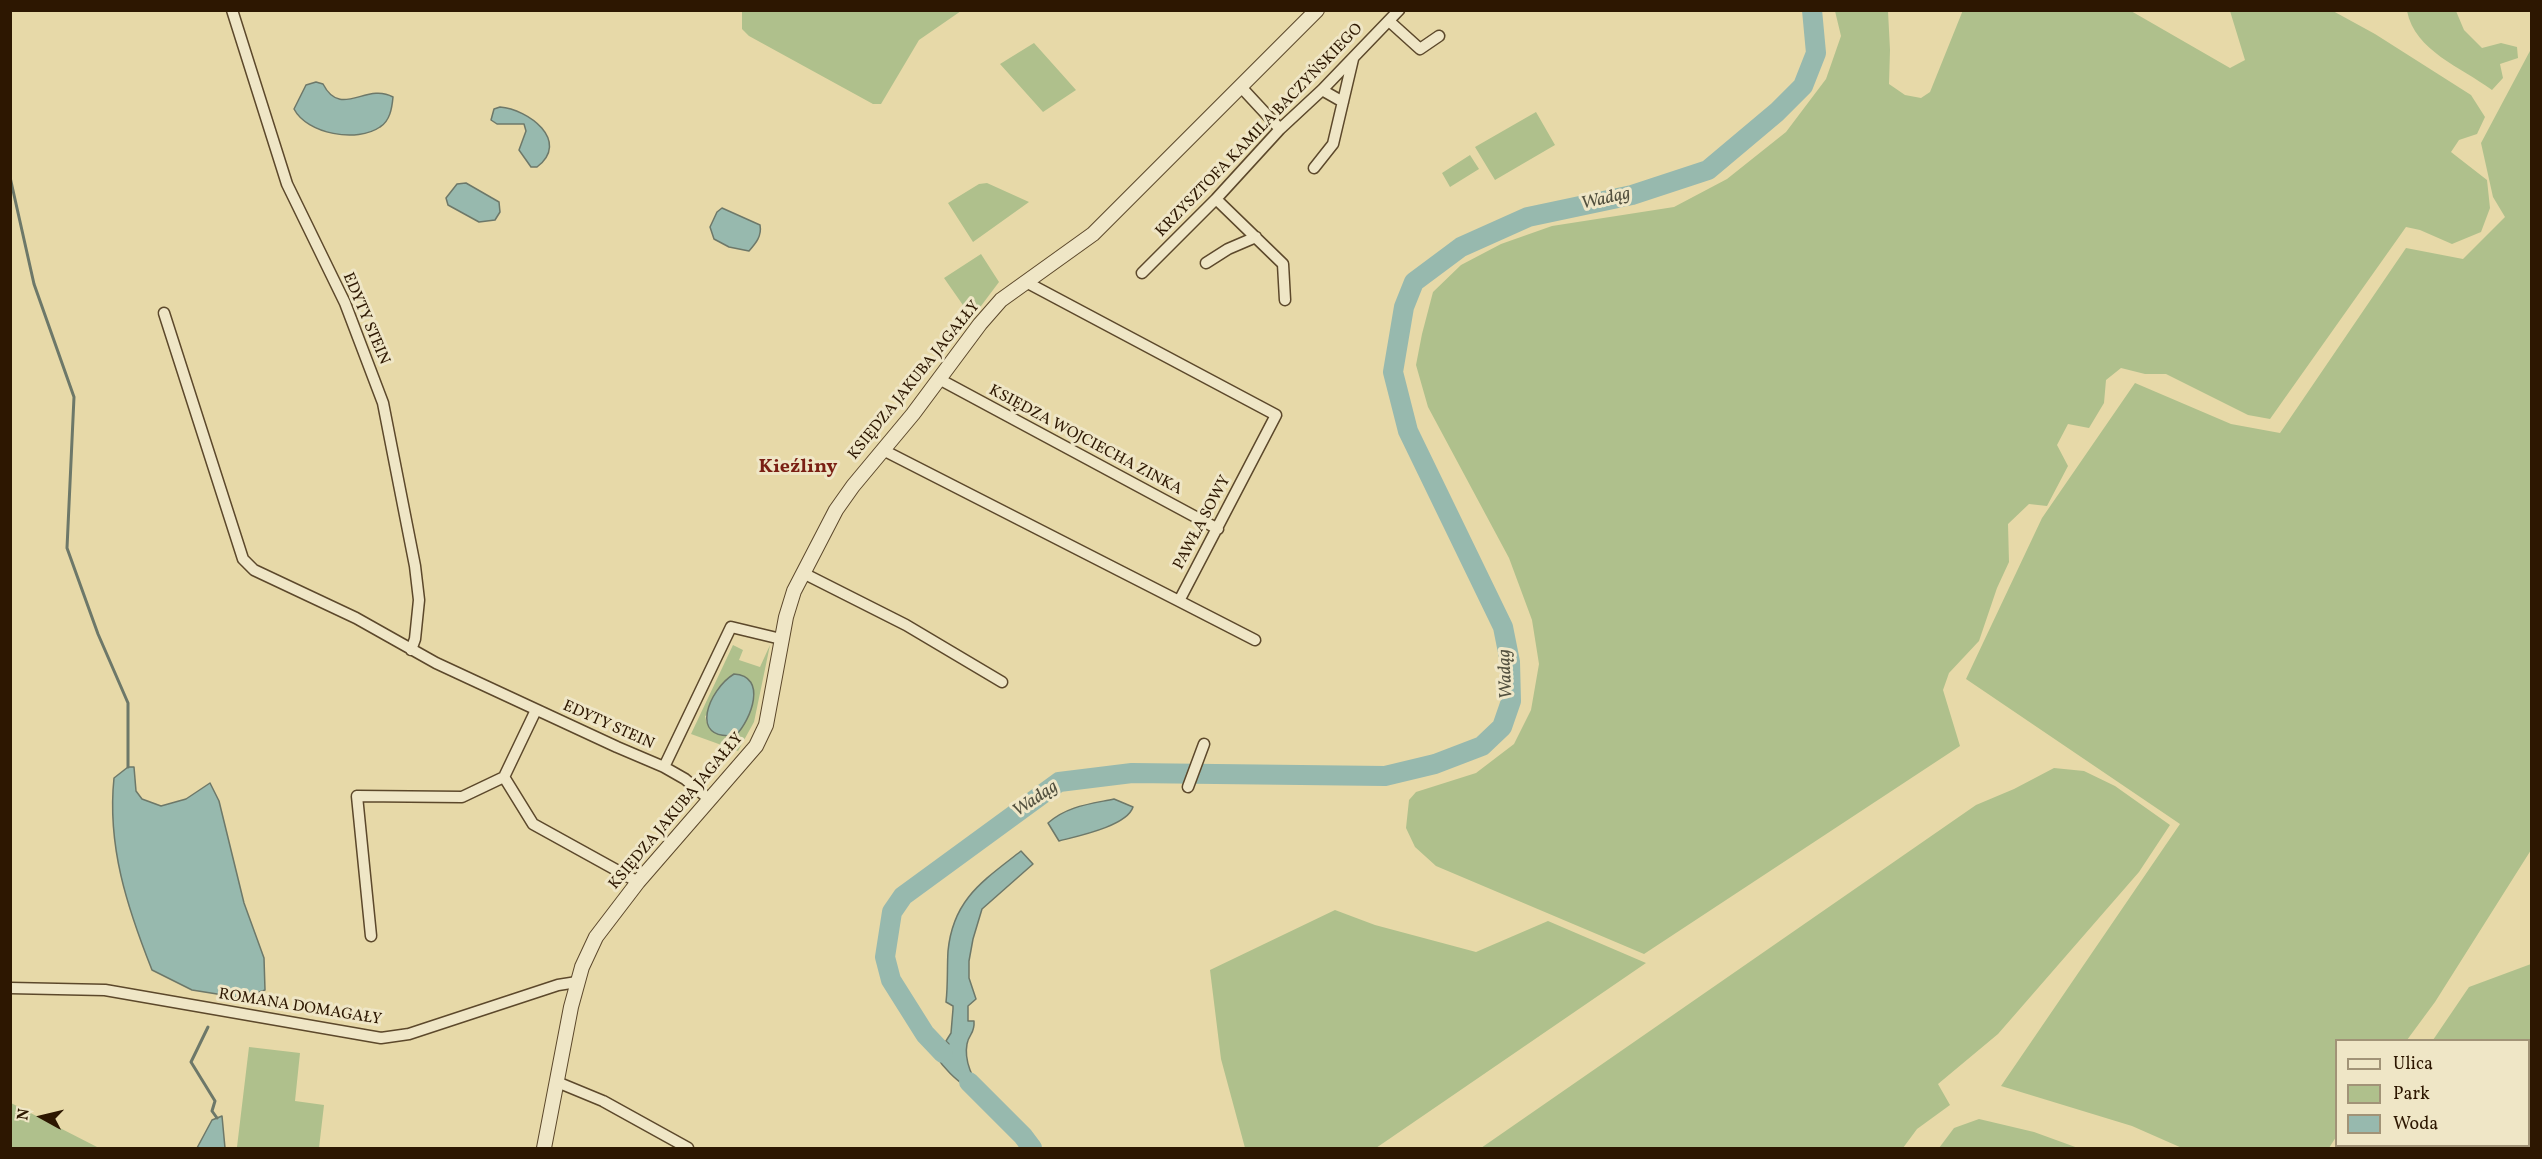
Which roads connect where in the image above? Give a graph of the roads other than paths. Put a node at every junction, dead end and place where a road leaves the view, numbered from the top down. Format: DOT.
graph roads {
  1 [pos="232,10"];
  2 [pos="1317,10"];
  3 [pos="1399,10"];
  4 [pos="1389,21"];
  5 [pos="1439,36"];
  6 [pos="1353,59"];
  7 [pos="1241,87"];
  8 [pos="1322,90"];
  9 [pos="1343,102"];
  10 [pos="1280,129"];
  11 [pos="1314,168"];
  12 [pos="1216,199"];
  13 [pos="1256,237"];
  14 [pos="1206,263"];
  15 [pos="1142,273"];
  16 [pos="1026,282"];
  17 [pos="1284,300"];
  18 [pos="164,313"];
  19 [pos="939,380"];
  20 [pos="883,450"];
  21 [pos="1218,529"];
  22 [pos="803,573"];
  23 [pos="1179,601"];
  24 [pos="781,639"];
  25 [pos="1256,640"];
  26 [pos="411,650"];
  27 [pos="1002,681"];
  28 [pos="536,710"];
  29 [pos="1204,744"];
  30 [pos="664,767"];
  31 [pos="504,777"];
  32 [pos="1188,787"];
  33 [pos="710,800"];
  34 [pos="638,882"];
  35 [pos="371,936"];
  36 [pos="578,982"];
  37 [pos="10,988"];
  38 [pos="557,1082"];
  39 [pos="544,1149"];
  40 [pos="688,1149"];
  1 -- 26 [label="street, EDYTY STEIN"];
  2 -- 7 [label="street, KSIĘDZA JAKUBA JAGAŁŁY"];
  3 -- 4 [label="street, KRZYSZTOFA KAMILA BACZYŃSKIEGO"];
  4 -- 5 [label="street"];
  4 -- 6 [label="street, KRZYSZTOFA KAMILA BACZYŃSKIEGO"];
  6 -- 8 [label="street, KRZYSZTOFA KAMILA BACZYŃSKIEGO"];
  6 -- 9 [label="street"];
  7 -- 10 [label="street"];
  7 -- 16 [label="street, KSIĘDZA JAKUBA JAGAŁŁY"];
  8 -- 9 [label="street"];
  8 -- 10 [label="street, KRZYSZTOFA KAMILA BACZYŃSKIEGO"];
  9 -- 11 [label="street"];
  10 -- 12 [label="street, KRZYSZTOFA KAMILA BACZYŃSKIEGO"];
  12 -- 13 [label="street"];
  12 -- 15 [label="street, KRZYSZTOFA KAMILA BACZYŃSKIEGO"];
  13 -- 14 [label="street"];
  13 -- 17 [label="street"];
  16 -- 19 [label="street, KSIĘDZA JAKUBA JAGAŁŁY"];
  16 -- 21 [label="street, PAWŁA SOWY"];
  18 -- 26 [label="street, EDYTY STEIN"];
  19 -- 20 [label="street, KSIĘDZA JAKUBA JAGAŁŁY"];
  19 -- 21 [label="street, KSIĘDZA WOJCIECHA ZINKA"];
  20 -- 22 [label="street, KSIĘDZA JAKUBA JAGAŁŁY"];
  20 -- 23 [label="street"];
  21 -- 23 [label="street, PAWŁA SOWY"];
  22 -- 24 [label="street, KSIĘDZA JAKUBA JAGAŁŁY"];
  22 -- 27 [label="street"];
  23 -- 25 [label="street"];
  24 -- 30 [label="street, EDYTY STEIN"];
  24 -- 33 [label="street, KSIĘDZA JAKUBA JAGAŁŁY"];
  26 -- 28 [label="street, EDYTY STEIN"];
  28 -- 30 [label="street, EDYTY STEIN"];
  28 -- 31 [label="street"];
  29 -- 32 [label="street"];
  30 -- 33 [label="street, EDYTY STEIN"];
  31 -- 34 [label="street"];
  31 -- 35 [label="street"];
  33 -- 34 [label="street, KSIĘDZA JAKUBA JAGAŁŁY"];
  34 -- 36 [label="street, KSIĘDZA JAKUBA JAGAŁŁY"];
  36 -- 37 [label="street, ROMANA DOMAGAŁY"];
  36 -- 38 [label="street, KSIĘDZA JAKUBA JAGAŁŁY"];
  38 -- 39 [label="street, KSIĘDZA JAKUBA JAGAŁŁY"];
  38 -- 40 [label="street"];
}
